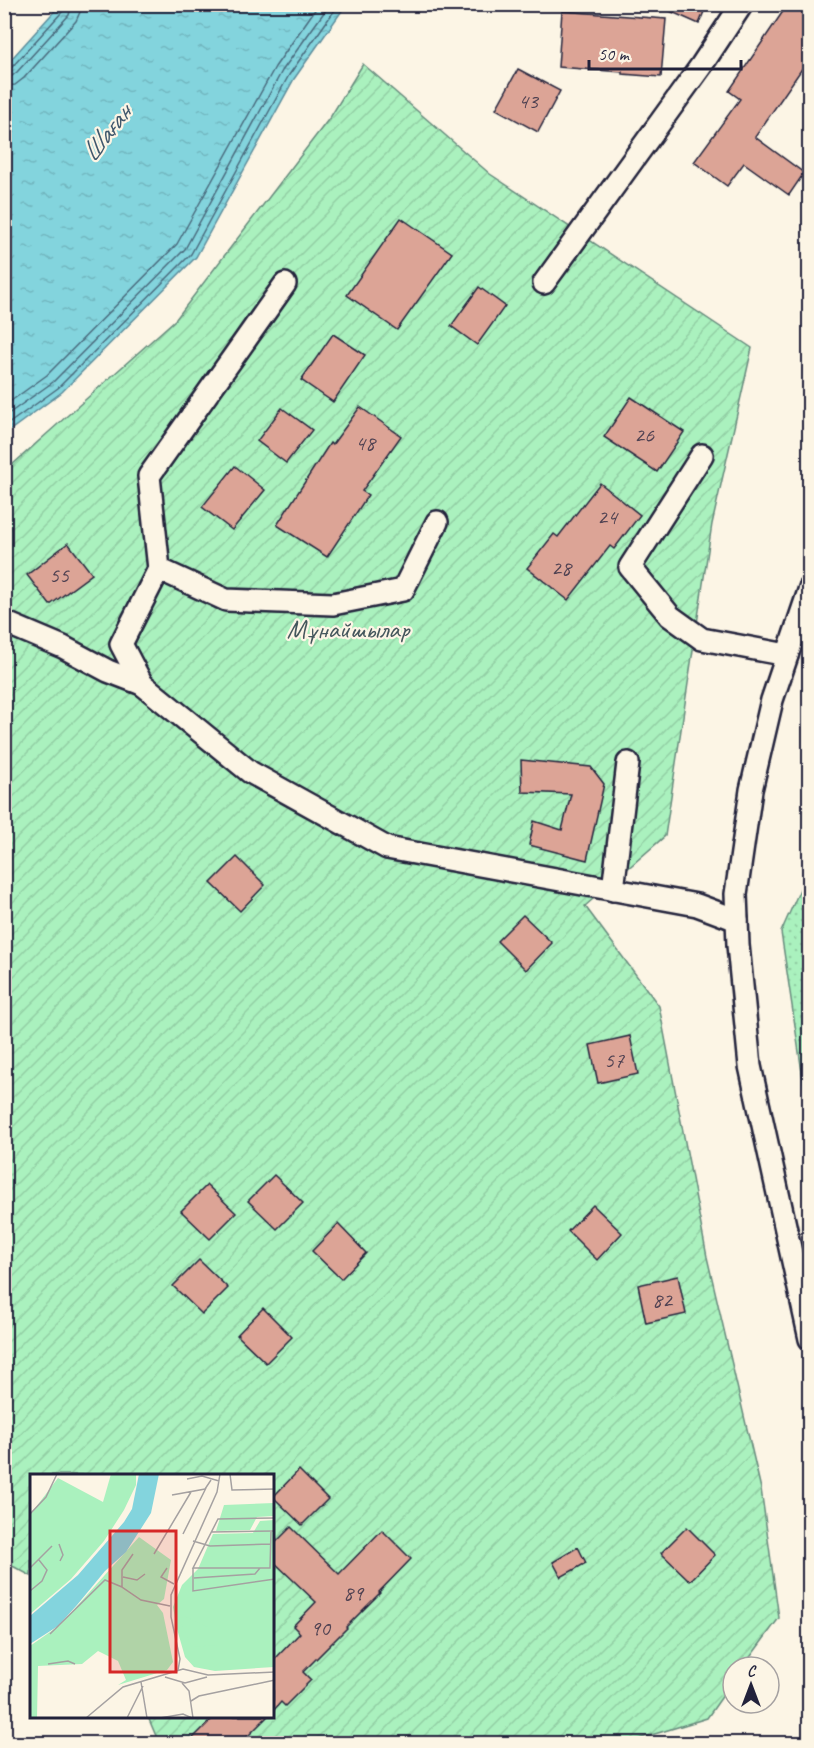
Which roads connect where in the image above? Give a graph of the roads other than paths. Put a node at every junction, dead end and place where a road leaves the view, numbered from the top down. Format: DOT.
graph roads {
  1 [pos="742,4"];
  2 [pos="544,283"];
  3 [pos="285,284"];
  4 [pos="702,455"];
  5 [pos="437,522"];
  6 [pos="159,569"];
  7 [pos="810,588"];
  8 [pos="4,622"];
  9 [pos="787,655"];
  10 [pos="142,684"];
  11 [pos="628,763"];
  12 [pos="613,890"];
  13 [pos="737,920"];
  14 [pos="810,1339"];
  1 -- 2 [label="street"];
  3 -- 6 [label="street"];
  4 -- 9 [label="street"];
  5 -- 6 [label="street"];
  6 -- 10 [label="street"];
  7 -- 9 [label="street"];
  8 -- 10 [label="street"];
  9 -- 13 [label="street"];
  10 -- 12 [label="street"];
  11 -- 12 [label="street"];
  12 -- 13 [label="street"];
  13 -- 14 [label="street"];
}
